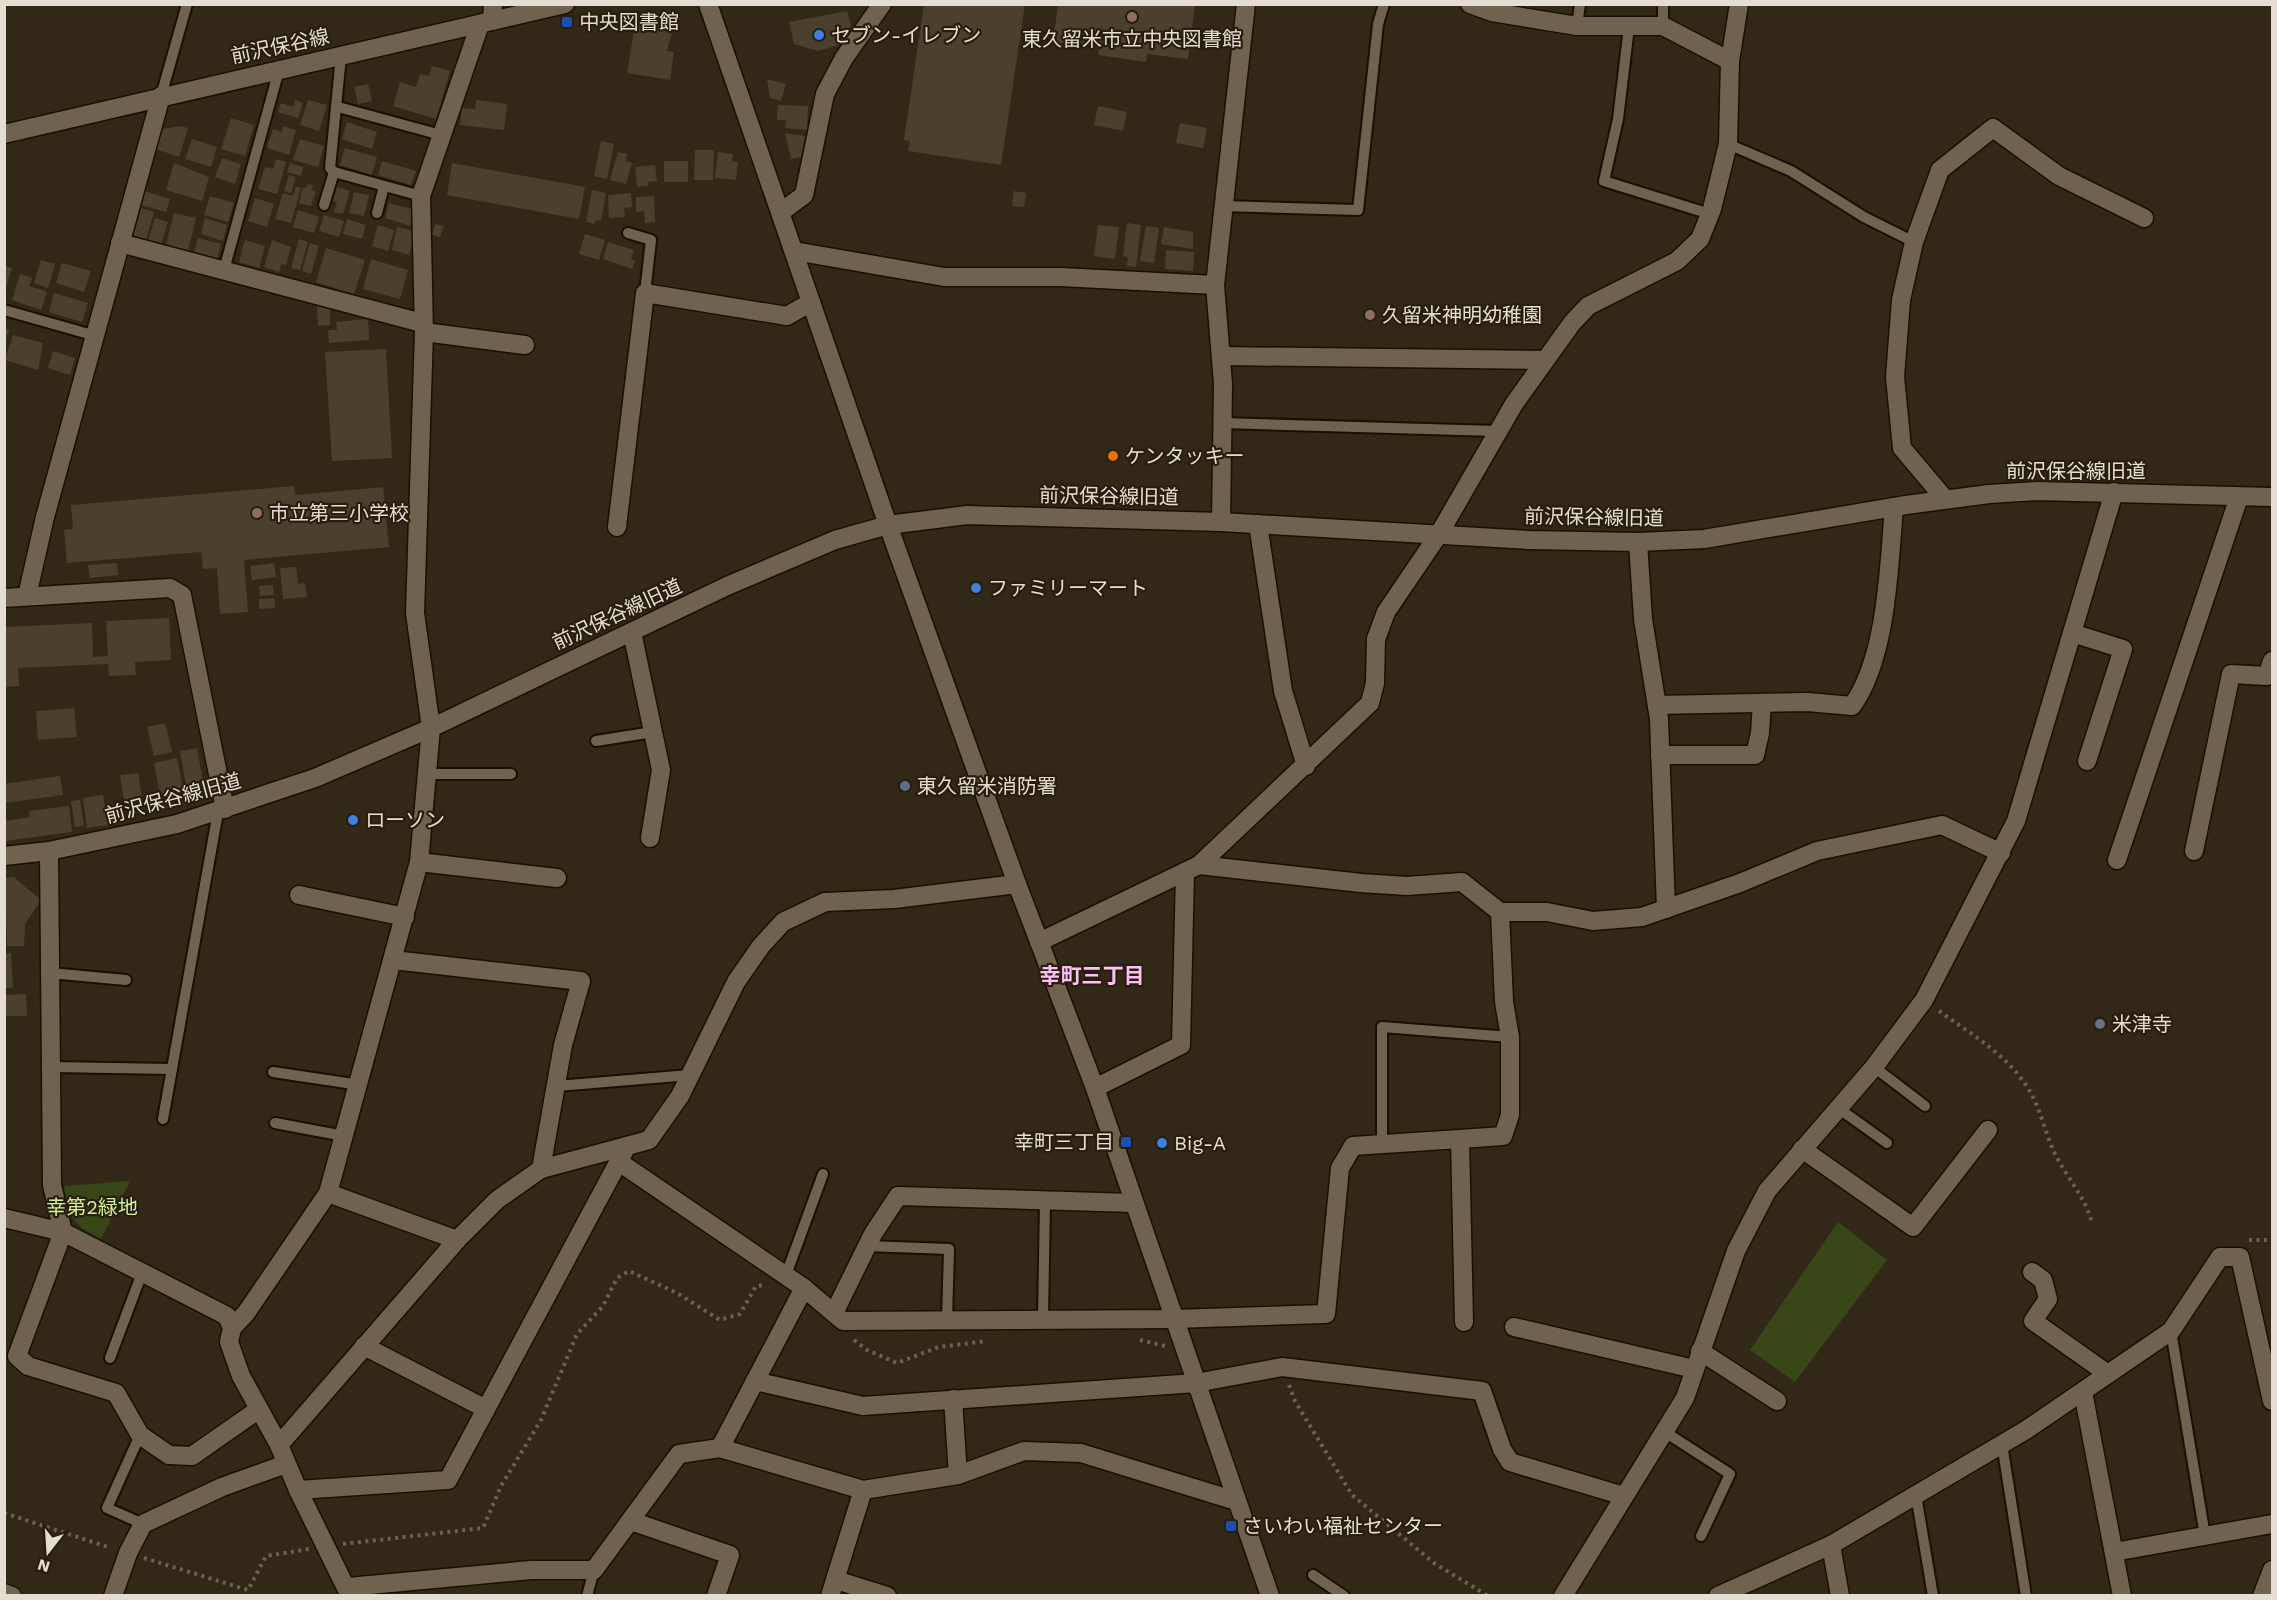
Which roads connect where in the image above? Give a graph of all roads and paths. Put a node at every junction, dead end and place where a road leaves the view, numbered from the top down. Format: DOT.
graph roads {
  1 [pos="187,4"];
  2 [pos="565,4"];
  3 [pos="708,4"];
  4 [pos="882,4"];
  5 [pos="1246,4"];
  6 [pos="1384,4"];
  7 [pos="1470,4"];
  8 [pos="1580,4"];
  9 [pos="1663,4"];
  10 [pos="1739,4"];
  11 [pos="488,16"];
  12 [pos="1577,26"];
  13 [pos="1663,26"];
  14 [pos="1629,27"];
  15 [pos="341,56"];
  16 [pos="1730,61"];
  17 [pos="279,70"];
  18 [pos="161,96"];
  19 [pos="338,107"];
  20 [pos="4,134"];
  21 [pos="441,135"];
  22 [pos="1728,144"];
  23 [pos="334,172"];
  24 [pos="384,186"];
  25 [pos="421,196"];
  26 [pos="324,205"];
  27 [pos="1224,206"];
  28 [pos="781,212"];
  29 [pos="377,213"];
  30 [pos="1710,213"];
  31 [pos="2144,218"];
  32 [pos="628,233"];
  33 [pos="1914,242"];
  34 [pos="120,243"];
  35 [pos="794,251"];
  36 [pos="224,270"];
  37 [pos="1215,285"];
  38 [pos="645,293"];
  39 [pos="811,302"];
  40 [pos="4,310"];
  41 [pos="423,328"];
  42 [pos="96,336"];
  43 [pos="525,345"];
  44 [pos="1221,356"];
  45 [pos="1545,360"];
  46 [pos="1223,423"];
  47 [pos="1496,431"];
  48 [pos="2114,492"];
  49 [pos="2239,497"];
  50 [pos="2272,497"];
  51 [pos="1946,499"];
  52 [pos="1894,507"];
  53 [pos="1221,522"];
  54 [pos="1258,524"];
  55 [pos="888,525"];
  56 [pos="617,527"];
  57 [pos="1439,534"];
  58 [pos="1638,542"];
  59 [pos="27,596"];
  60 [pos="4,598"];
  61 [pos="632,632"];
  62 [pos="2072,633"];
  63 [pos="2272,661"];
  64 [pos="1762,703"];
  65 [pos="1657,705"];
  66 [pos="430,728"];
  67 [pos="653,732"];
  68 [pos="596,741"];
  69 [pos="1660,756"];
  70 [pos="2087,761"];
  71 [pos="1306,766"];
  72 [pos="427,774"];
  73 [pos="511,774"];
  74 [pos="221,810"];
  75 [pos="650,838"];
  76 [pos="49,851"];
  77 [pos="2194,851"];
  78 [pos="2001,853"];
  79 [pos="4,856"];
  80 [pos="2117,860"];
  81 [pos="419,862"];
  82 [pos="1192,869"];
  83 [pos="557,878"];
  84 [pos="1017,884"];
  85 [pos="299,895"];
  86 [pos="1666,909"];
  87 [pos="1500,912"];
  88 [pos="405,917"];
  89 [pos="1039,942"];
  90 [pos="393,960"];
  91 [pos="50,973"];
  92 [pos="126,980"];
  93 [pos="1924,1000"];
  94 [pos="1510,1037"];
  95 [pos="51,1067"];
  96 [pos="1874,1067"];
  97 [pos="172,1069"];
  98 [pos="273,1072"];
  99 [pos="690,1076"];
  100 [pos="360,1085"];
  101 [pos="557,1086"];
  102 [pos="1095,1088"];
  103 [pos="1924,1106"];
  104 [pos="1838,1108"];
  105 [pos="163,1119"];
  106 [pos="275,1123"];
  107 [pos="1988,1130"];
  108 [pos="344,1136"];
  109 [pos="1460,1139"];
  110 [pos="1887,1143"];
  111 [pos="1382,1144"];
  112 [pos="1802,1149"];
  113 [pos="623,1154"];
  114 [pos="541,1170"];
  115 [pos="823,1173"];
  116 [pos="328,1193"];
  117 [pos="1045,1200"];
  118 [pos="1134,1203"];
  119 [pos="4,1218"];
  120 [pos="2092,1223"];
  121 [pos="63,1232"];
  122 [pos="457,1240"];
  123 [pos="867,1246"];
  124 [pos="2032,1272"];
  125 [pos="142,1273"];
  126 [pos="786,1275"];
  127 [pos="804,1288"];
  128 [pos="834,1313"];
  129 [pos="1174,1319"];
  130 [pos="946,1320"];
  131 [pos="1043,1320"];
  132 [pos="1464,1322"];
  133 [pos="1514,1327"];
  134 [pos="232,1328"];
  135 [pos="2171,1330"];
  136 [pos="364,1346"];
  137 [pos="11,1354"];
  138 [pos="110,1358"];
  139 [pos="1697,1360"];
  140 [pos="1282,1367"];
  141 [pos="2108,1374"];
  142 [pos="755,1381"];
  143 [pos="1196,1383"];
  144 [pos="2083,1392"];
  145 [pos="953,1399"];
  146 [pos="1777,1401"];
  147 [pos="2272,1401"];
  148 [pos="486,1409"];
  149 [pos="258,1410"];
  150 [pos="1665,1432"];
  151 [pos="140,1435"];
  152 [pos="2002,1444"];
  153 [pos="279,1445"];
  154 [pos="720,1448"];
  155 [pos="286,1464"];
  156 [pos="958,1475"];
  157 [pos="298,1490"];
  158 [pos="863,1490"];
  159 [pos="1916,1495"];
  160 [pos="1624,1496"];
  161 [pos="1236,1501"];
  162 [pos="4,1513"];
  163 [pos="631,1521"];
  164 [pos="143,1524"];
  165 [pos="2272,1524"];
  166 [pos="1701,1536"];
  167 [pos="2205,1536"];
  168 [pos="1831,1545"];
  169 [pos="2114,1552"];
  170 [pos="128,1553"];
  171 [pos="594,1570"];
  172 [pos="2272,1570"];
  173 [pos="1313,1575"];
  174 [pos="833,1588"];
  175 [pos="1746,1590"];
  176 [pos="349,1591"];
  177 [pos="4,1593"];
  178 [pos="12,1596"];
  179 [pos="113,1596"];
  180 [pos="587,1596"];
  181 [pos="716,1596"];
  182 [pos="887,1596"];
  183 [pos="1270,1596"];
  184 [pos="1344,1596"];
  185 [pos="1488,1596"];
  186 [pos="1563,1596"];
  187 [pos="1718,1596"];
  188 [pos="1840,1596"];
  189 [pos="1933,1596"];
  190 [pos="2026,1596"];
  191 [pos="2122,1596"];
  192 [pos="2262,1596"];
  1 -- 18 [label="lane"];
  2 -- 11 [label="street, 前沢保谷線"];
  3 -- 28 [label="street"];
  4 -- 28 [label="street"];
  5 -- 27 [label="street"];
  6 -- 27 [label="lane"];
  7 -- 12 [label="street"];
  8 -- 12 [label="lane"];
  9 -- 13 [label="lane"];
  10 -- 16 [label="street"];
  11 -- 15 [label="street, 前沢保谷線"];
  11 -- 21 [label="street"];
  12 -- 14 [label="street"];
  13 -- 14 [label="street"];
  13 -- 16 [label="street"];
  14 -- 30 [label="lane"];
  15 -- 17 [label="street, 前沢保谷線"];
  15 -- 19 [label="lane"];
  16 -- 22 [label="street"];
  17 -- 18 [label="street, 前沢保谷線"];
  17 -- 36 [label="lane"];
  18 -- 20 [label="street, 前沢保谷線"];
  18 -- 34 [label="street"];
  19 -- 21 [label="lane"];
  19 -- 23 [label="lane"];
  21 -- 25 [label="street"];
  22 -- 30 [label="street"];
  22 -- 33 [label="lane"];
  23 -- 24 [label="lane"];
  23 -- 26 [label="lane"];
  24 -- 25 [label="lane"];
  24 -- 29 [label="lane"];
  25 -- 41 [label="street"];
  27 -- 37 [label="street"];
  28 -- 35 [label="street"];
  30 -- 45 [label="street"];
  31 -- 33 [label="street"];
  32 -- 38 [label="lane"];
  33 -- 51 [label="street"];
  34 -- 36 [label="street"];
  34 -- 42 [label="street"];
  35 -- 37 [label="street"];
  35 -- 39 [label="street"];
  36 -- 41 [label="street"];
  37 -- 44 [label="street"];
  38 -- 39 [label="street"];
  38 -- 56 [label="street"];
  39 -- 55 [label="street"];
  40 -- 42 [label="lane"];
  41 -- 43 [label="street"];
  41 -- 66 [label="street"];
  42 -- 59 [label="street"];
  44 -- 45 [label="street"];
  44 -- 46 [label="street"];
  45 -- 47 [label="street"];
  46 -- 47 [label="lane"];
  46 -- 53 [label="street"];
  47 -- 57 [label="street"];
  48 -- 49 [label="street, 前沢保谷線旧道"];
  48 -- 51 [label="street, 前沢保谷線旧道"];
  48 -- 62 [label="street"];
  49 -- 50 [label="street, 前沢保谷線旧道"];
  49 -- 80 [label="street"];
  51 -- 52 [label="street, 前沢保谷線旧道"];
  52 -- 58 [label="street, 前沢保谷線旧道"];
  52 -- 64 [label="street"];
  53 -- 54 [label="street, 前沢保谷線旧道"];
  53 -- 55 [label="street, 前沢保谷線旧道"];
  54 -- 57 [label="street, 前沢保谷線旧道"];
  54 -- 71 [label="street"];
  55 -- 61 [label="street, 前沢保谷線旧道"];
  55 -- 84 [label="street"];
  57 -- 58 [label="street, 前沢保谷線旧道"];
  57 -- 71 [label="street"];
  58 -- 65 [label="street"];
  59 -- 60 [label="street"];
  59 -- 74 [label="street"];
  61 -- 66 [label="street, 前沢保谷線旧道"];
  61 -- 67 [label="street"];
  62 -- 70 [label="street"];
  62 -- 78 [label="street"];
  63 -- 77 [label="street"];
  64 -- 65 [label="street"];
  64 -- 69 [label="street"];
  65 -- 69 [label="street"];
  66 -- 72 [label="street"];
  66 -- 74 [label="street, 前沢保谷線旧道"];
  67 -- 68 [label="lane"];
  67 -- 75 [label="street"];
  69 -- 86 [label="street"];
  71 -- 82 [label="street"];
  72 -- 73 [label="lane"];
  72 -- 81 [label="street"];
  74 -- 76 [label="street, 前沢保谷線旧道"];
  74 -- 97 [label="lane"];
  76 -- 79 [label="street, 前沢保谷線旧道"];
  76 -- 91 [label="street"];
  78 -- 86 [label="street"];
  78 -- 93 [label="street"];
  81 -- 83 [label="street"];
  81 -- 88 [label="street"];
  82 -- 87 [label="street"];
  82 -- 89 [label="street"];
  82 -- 102 [label="street"];
  84 -- 89 [label="street"];
  84 -- 99 [label="street"];
  85 -- 88 [label="street"];
  86 -- 87 [label="street"];
  87 -- 94 [label="street"];
  88 -- 90 [label="street"];
  89 -- 102 [label="street"];
  90 -- 100 [label="street"];
  90 -- 101 [label="street"];
  91 -- 92 [label="lane"];
  91 -- 95 [label="street"];
  93 -- 96 [label="street"];
  93 -- 120 [label="path"];
  94 -- 109 [label="street"];
  94 -- 111 [label="lane"];
  95 -- 97 [label="lane"];
  95 -- 121 [label="street"];
  96 -- 103 [label="lane"];
  96 -- 104 [label="street"];
  97 -- 105 [label="lane"];
  98 -- 100 [label="lane"];
  99 -- 101 [label="lane"];
  99 -- 113 [label="street"];
  100 -- 108 [label="street"];
  101 -- 114 [label="street"];
  102 -- 118 [label="street"];
  104 -- 110 [label="lane"];
  104 -- 112 [label="street"];
  106 -- 108 [label="lane"];
  107 -- 112 [label="street"];
  108 -- 116 [label="street"];
  109 -- 111 [label="street"];
  109 -- 132 [label="street"];
  111 -- 129 [label="street"];
  112 -- 139 [label="street"];
  113 -- 114 [label="street"];
  113 -- 126 [label="street"];
  113 -- 148 [label="street"];
  114 -- 122 [label="street"];
  115 -- 126 [label="lane"];
  116 -- 122 [label="street"];
  116 -- 134 [label="street"];
  117 -- 118 [label="street"];
  117 -- 123 [label="street"];
  117 -- 131 [label="lane"];
  118 -- 129 [label="street"];
  119 -- 121 [label="street"];
  121 -- 125 [label="street"];
  121 -- 137 [label="street"];
  122 -- 136 [label="street"];
  123 -- 128 [label="street"];
  123 -- 130 [label="lane"];
  124 -- 141 [label="street"];
  125 -- 134 [label="street"];
  125 -- 138 [label="lane"];
  126 -- 127 [label="street"];
  127 -- 128 [label="street"];
  127 -- 142 [label="street"];
  128 -- 130 [label="street"];
  129 -- 131 [label="street"];
  129 -- 143 [label="street"];
  130 -- 131 [label="street"];
  133 -- 139 [label="street"];
  134 -- 149 [label="street"];
  135 -- 141 [label="street"];
  135 -- 147 [label="street"];
  135 -- 167 [label="lane"];
  136 -- 148 [label="street"];
  136 -- 153 [label="street"];
  137 -- 151 [label="street"];
  139 -- 146 [label="street"];
  139 -- 150 [label="street"];
  140 -- 143 [label="street"];
  140 -- 160 [label="street"];
  140 -- 185 [label="path"];
  141 -- 144 [label="street"];
  142 -- 145 [label="street"];
  142 -- 154 [label="street"];
  143 -- 145 [label="street"];
  143 -- 161 [label="street"];
  144 -- 152 [label="street"];
  144 -- 169 [label="street"];
  145 -- 156 [label="street"];
  148 -- 157 [label="street"];
  149 -- 151 [label="street"];
  149 -- 153 [label="street"];
  150 -- 160 [label="street"];
  150 -- 166 [label="lane"];
  151 -- 164 [label="lane"];
  152 -- 159 [label="street"];
  152 -- 190 [label="lane"];
  153 -- 155 [label="street"];
  154 -- 158 [label="street"];
  154 -- 163 [label="street"];
  155 -- 157 [label="street"];
  155 -- 164 [label="street"];
  156 -- 158 [label="street"];
  156 -- 161 [label="street"];
  157 -- 176 [label="street"];
  158 -- 174 [label="street"];
  159 -- 168 [label="street"];
  159 -- 189 [label="lane"];
  160 -- 186 [label="street"];
  161 -- 183 [label="street"];
  162 -- 170 [label="path"];
  163 -- 171 [label="street"];
  163 -- 181 [label="street"];
  164 -- 170 [label="street"];
  165 -- 167 [label="street"];
  167 -- 169 [label="street"];
  168 -- 175 [label="street"];
  168 -- 188 [label="street"];
  169 -- 191 [label="street"];
  170 -- 179 [label="street"];
  171 -- 176 [label="street"];
  171 -- 180 [label="lane"];
  172 -- 192 [label="street"];
  173 -- 184 [label="lane"];
  174 -- 182 [label="street"];
  175 -- 187 [label="street"];
  177 -- 178 [label="street"];
}
